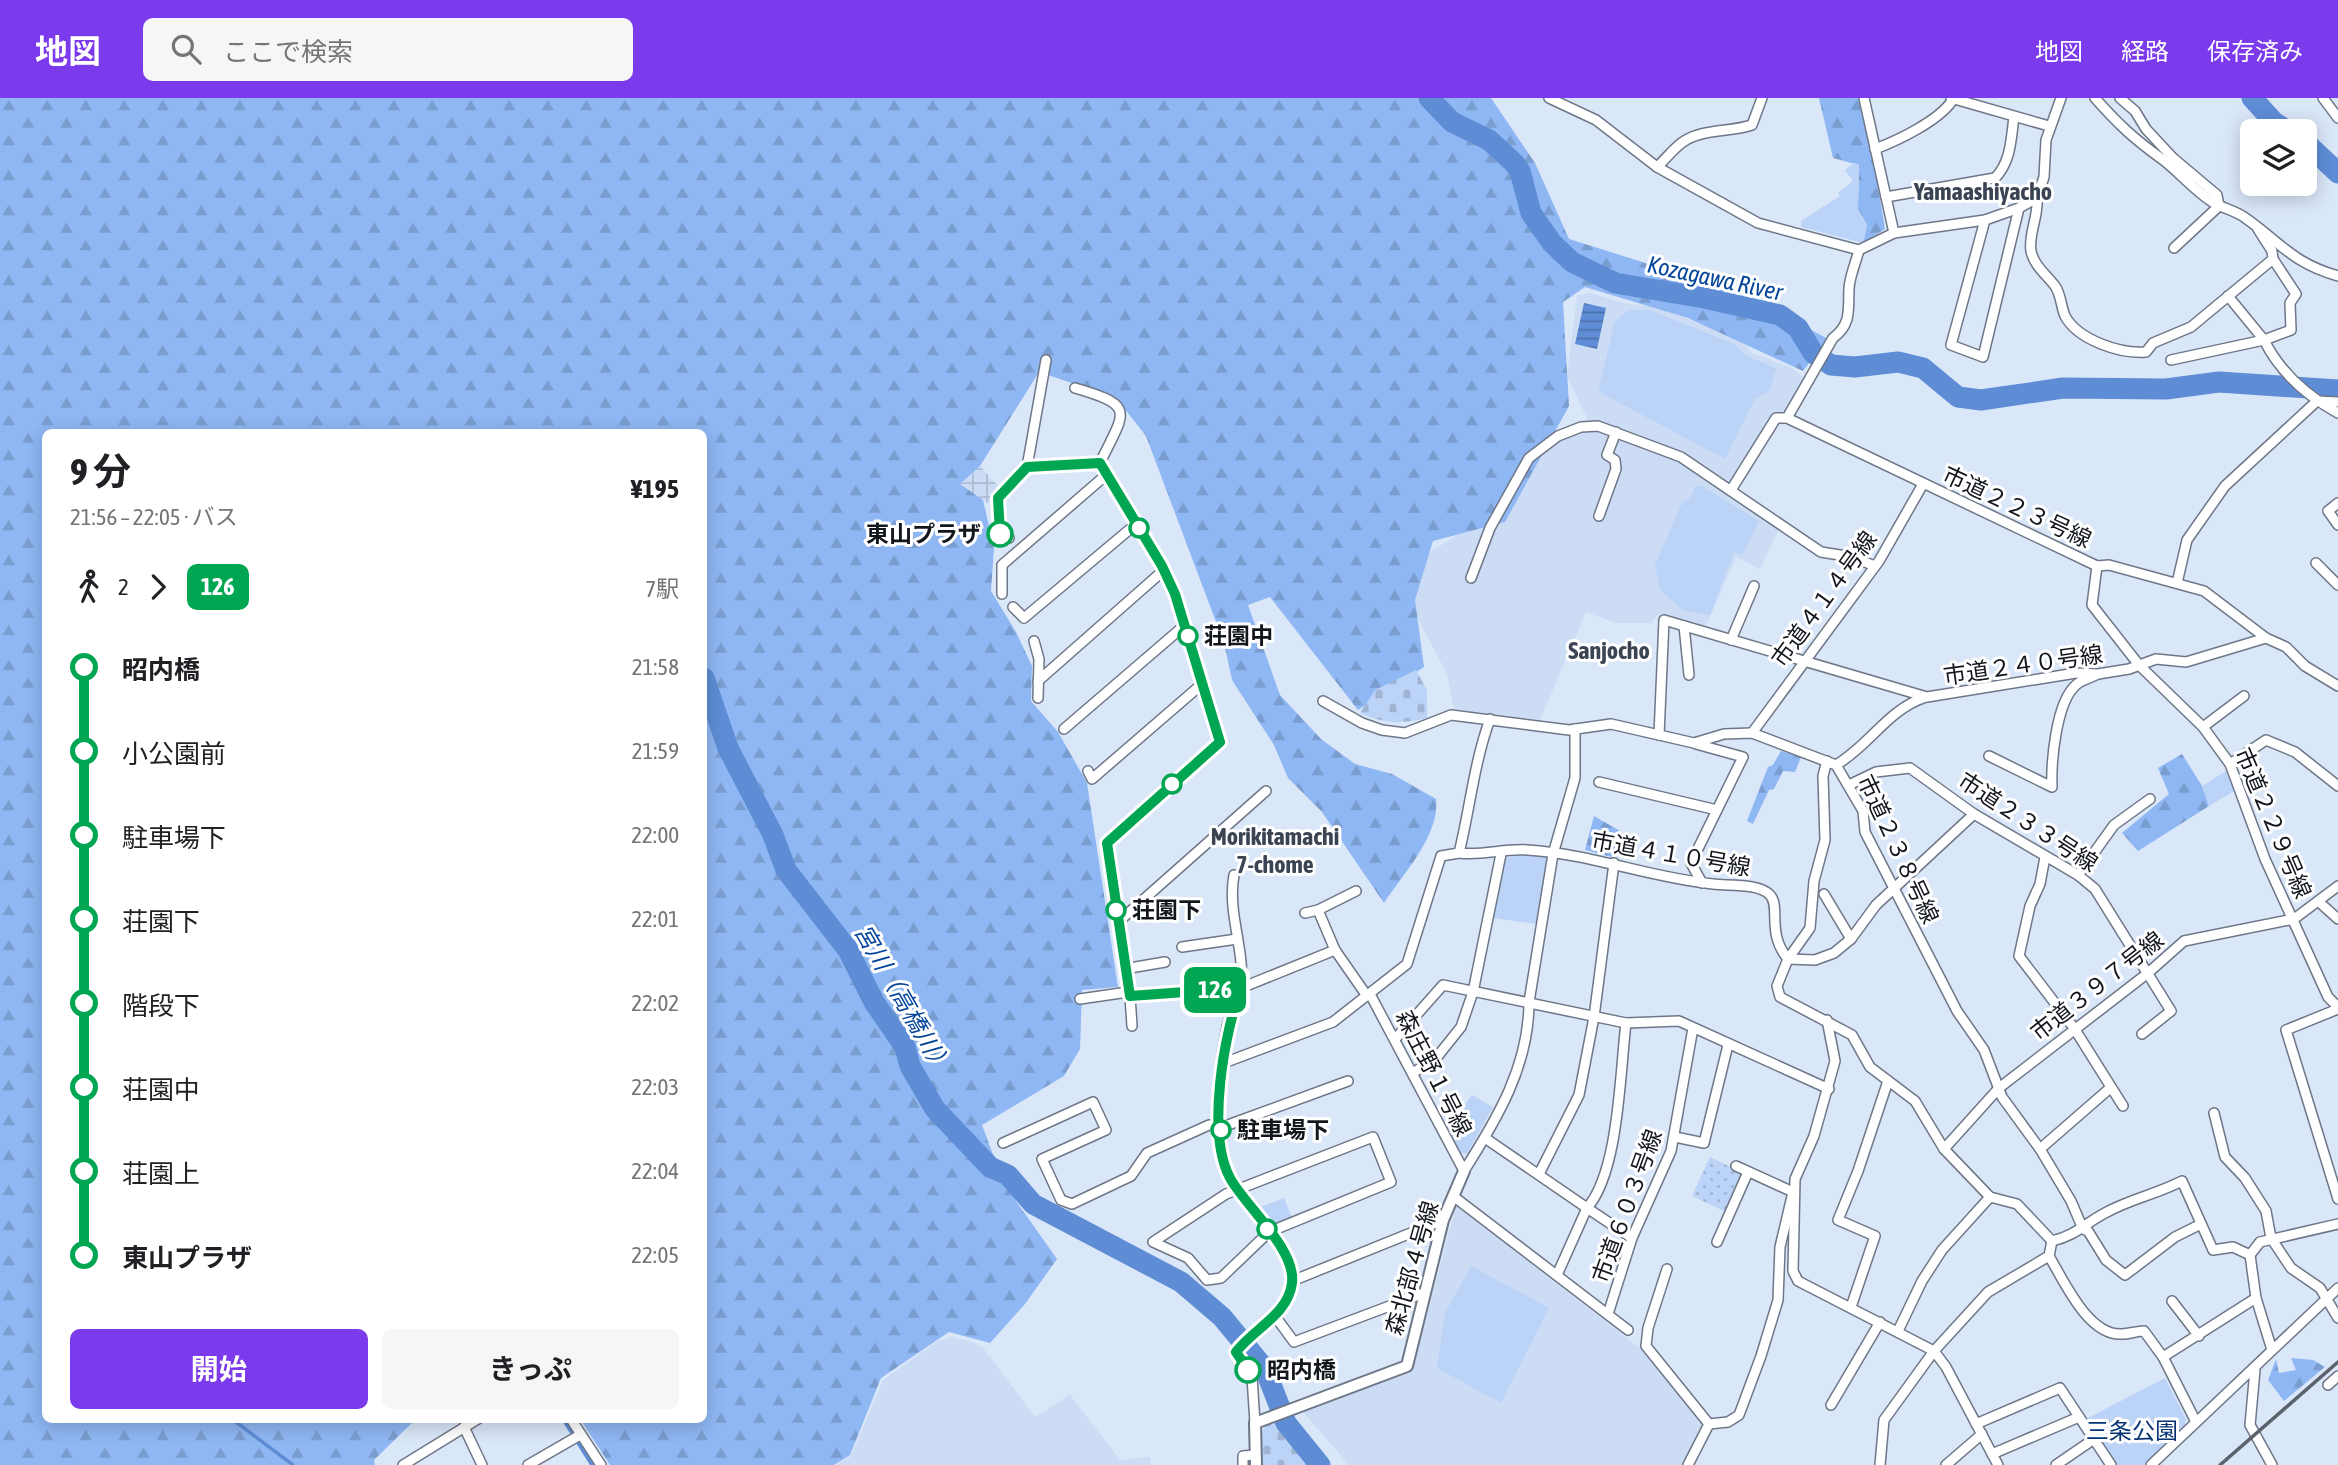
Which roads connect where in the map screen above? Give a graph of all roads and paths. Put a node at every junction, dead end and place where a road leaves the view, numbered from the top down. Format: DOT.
graph roads {
  1 [pos="1549,98"];
  2 [pos="1762,98"];
  3 [pos="1864,98"];
  4 [pos="2061,98"];
  5 [pos="2095,98"];
  6 [pos="2120,98"];
  7 [pos="2323,98"];
  8 [pos="1952,99"];
  9 [pos="2014,117"];
  10 [pos="2338,118"];
  11 [pos="2049,127"];
  12 [pos="1875,149"];
  13 [pos="1657,167"];
  14 [pos="1886,197"];
  15 [pos="2037,198"];
  16 [pos="2219,206"];
  17 [pos="2019,208"];
  18 [pos="1985,220"];
  19 [pos="2258,229"];
  20 [pos="1894,233"];
  21 [pos="2174,248"];
  22 [pos="1859,250"];
  23 [pos="2273,259"];
  24 [pos="2338,276"];
  25 [pos="2228,296"];
  26 [pos="2264,340"];
  27 [pos="1046,360"];
  28 [pos="1075,388"];
  29 [pos="2315,398"];
  30 [pos="2338,402"];
  31 [pos="2338,413"];
  32 [pos="1787,418"];
  33 [pos="1616,432"];
  34 [pos="1100,463"];
  35 [pos="1027,467"];
  36 [pos="1106,475"];
  37 [pos="1923,484"];
  38 [pos="1731,490"];
  39 [pos="2338,503"];
  40 [pos="1599,516"];
  41 [pos="1136,524"];
  42 [pos="2338,525"];
  43 [pos="1009,538"];
  44 [pos="2316,563"];
  45 [pos="1875,566"];
  46 [pos="2097,566"];
  47 [pos="1164,570"];
  48 [pos="1471,578"];
  49 [pos="2177,583"];
  50 [pos="2338,585"];
  51 [pos="1754,586"];
  52 [pos="1002,594"];
  53 [pos="1013,607"];
  54 [pos="1185,625"];
  55 [pos="1684,626"];
  56 [pos="2266,638"];
  57 [pos="1731,640"];
  58 [pos="1034,642"];
  59 [pos="1804,661"];
  60 [pos="2139,665"];
  61 [pos="2098,674"];
  62 [pos="1689,675"];
  63 [pos="1038,681"];
  64 [pos="1202,684"];
  65 [pos="2338,686"];
  66 [pos="1927,696"];
  67 [pos="2244,696"];
  68 [pos="1038,698"];
  69 [pos="1324,701"];
  70 [pos="1490,719"];
  71 [pos="2203,727"];
  72 [pos="1063,728"];
  73 [pos="1575,729"];
  74 [pos="1752,733"];
  75 [pos="1659,735"];
  76 [pos="1694,743"];
  77 [pos="1989,756"];
  78 [pos="1832,763"];
  79 [pos="2230,764"];
  80 [pos="1088,771"];
  81 [pos="1599,782"];
  82 [pos="1849,785"];
  83 [pos="2338,786"];
  84 [pos="1266,791"];
  85 [pos="2150,799"];
  86 [pos="1717,810"];
  87 [pos="1974,814"];
  88 [pos="1459,853"];
  89 [pos="1501,853"];
  90 [pos="1553,854"];
  91 [pos="2045,856"];
  92 [pos="1614,863"];
  93 [pos="1234,875"];
  94 [pos="2078,875"];
  95 [pos="1702,883"];
  96 [pos="2338,886"];
  97 [pos="1894,888"];
  98 [pos="1356,891"];
  99 [pos="1824,894"];
  100 [pos="2319,902"];
  101 [pos="1318,910"];
  102 [pos="1305,913"];
  103 [pos="2294,919"];
  104 [pos="2338,919"];
  105 [pos="1117,923"];
  106 [pos="1237,939"];
  107 [pos="1851,939"];
  108 [pos="1182,947"];
  109 [pos="1335,950"];
  110 [pos="1788,959"];
  111 [pos="1166,962"];
  112 [pos="1124,969"];
  113 [pos="2148,973"];
  114 [pos="1241,988"];
  115 [pos="1473,992"];
  116 [pos="1129,994"];
  117 [pos="1369,995"];
  118 [pos="1080,999"];
  119 [pos="1529,1002"];
  120 [pos="2338,1008"];
  121 [pos="1594,1017"];
  122 [pos="1826,1020"];
  123 [pos="1626,1023"];
  124 [pos="1132,1026"];
  125 [pos="1693,1028"];
  126 [pos="2074,1028"];
  127 [pos="2142,1034"];
  128 [pos="1396,1038"];
  129 [pos="1728,1045"];
  130 [pos="1221,1064"];
  131 [pos="1413,1073"];
  132 [pos="1888,1080"];
  133 [pos="1348,1081"];
  134 [pos="1999,1088"];
  135 [pos="2109,1088"];
  136 [pos="1829,1089"];
  137 [pos="2123,1106"];
  138 [pos="2214,1113"];
  139 [pos="1220,1125"];
  140 [pos="1675,1137"];
  141 [pos="1485,1138"];
  142 [pos="1003,1143"];
  143 [pos="1944,1149"];
  144 [pos="2040,1149"];
  145 [pos="1736,1166"];
  146 [pos="1464,1171"];
  147 [pos="1748,1172"];
  148 [pos="1539,1174"];
  149 [pos="1238,1190"];
  150 [pos="1793,1192"];
  151 [pos="1453,1196"];
  152 [pos="1990,1197"];
  153 [pos="2338,1199"];
  154 [pos="1587,1208"];
  155 [pos="1443,1220"];
  156 [pos="2201,1224"];
  157 [pos="2338,1224"];
  158 [pos="2083,1229"];
  159 [pos="1269,1232"];
  160 [pos="1632,1238"];
  161 [pos="2272,1238"];
  162 [pos="2052,1241"];
  163 [pos="1717,1242"];
  164 [pos="2250,1255"];
  165 [pos="2049,1256"];
  166 [pos="1667,1269"];
  167 [pos="1557,1275"];
  168 [pos="1292,1281"];
  169 [pos="2338,1288"];
  170 [pos="1424,1293"];
  171 [pos="2256,1298"];
  172 [pos="2326,1300"];
  173 [pos="2172,1301"];
  174 [pos="1851,1307"];
  175 [pos="1608,1314"];
  176 [pos="1275,1316"];
  177 [pos="2338,1318"];
  178 [pos="1880,1322"];
  179 [pos="1628,1330"];
  180 [pos="1898,1331"];
  181 [pos="2199,1335"];
  182 [pos="2272,1350"];
  183 [pos="1934,1351"];
  184 [pos="2163,1357"];
  185 [pos="2255,1370"];
  186 [pos="2338,1376"];
  187 [pos="2328,1385"];
  188 [pos="1831,1405"];
  189 [pos="2079,1417"];
  190 [pos="1259,1421"];
  191 [pos="2196,1422"];
  192 [pos="471,1423"];
  193 [pos="574,1423"];
  194 [pos="1709,1424"];
  195 [pos="1976,1424"];
  196 [pos="464,1427"];
  197 [pos="1982,1434"];
  198 [pos="580,1435"];
  199 [pos="2094,1439"];
  200 [pos="1992,1454"];
  201 [pos="1256,1460"];
  202 [pos="402,1465"];
  203 [pos="482,1465"];
  204 [pos="528,1465"];
  205 [pos="601,1465"];
  206 [pos="1243,1465"];
  207 [pos="1688,1465"];
  208 [pos="1880,1465"];
  209 [pos="1946,1465"];
  210 [pos="1998,1465"];
  211 [pos="2056,1465"];
  212 [pos="2111,1465"];
  213 [pos="2151,1465"];
  214 [pos="2272,1465"];
  1 -- 13 [label="street"];
  2 -- 13 [label="street"];
  3 -- 12 [label="street"];
  4 -- 11 [label="street"];
  5 -- 16 [label="street"];
  6 -- 16 [label="street"];
  7 -- 10 [label="street"];
  8 -- 9 [label="street"];
  8 -- 12 [label="street"];
  9 -- 11 [label="street"];
  9 -- 14 [label="street"];
  11 -- 15 [label="street"];
  12 -- 14 [label="street"];
  13 -- 22 [label="street"];
  14 -- 20 [label="street"];
  15 -- 17 [label="street"];
  15 -- 25 [label="street"];
  16 -- 19 [label="street"];
  16 -- 21 [label="street"];
  17 -- 18 [label="street"];
  17 -- 18 [label="street"];
  18 -- 20 [label="street"];
  19 -- 23 [label="street"];
  19 -- 24 [label="street"];
  20 -- 22 [label="street"];
  22 -- 32 [label="street"];
  23 -- 25 [label="street"];
  23 -- 26 [label="street"];
  25 -- 26 [label="street"];
  26 -- 26 [label="street"];
  26 -- 29 [label="street"];
  27 -- 35 [label="street"];
  28 -- 34 [label="street"];
  29 -- 30 [label="street"];
  29 -- 31 [label="street"];
  29 -- 49 [label="street"];
  32 -- 37 [label="street, 市道２２３号線"];
  32 -- 38 [label="street"];
  33 -- 38 [label="street"];
  33 -- 40 [label="street"];
  33 -- 48 [label="street"];
  34 -- 35 [label="street"];
  34 -- 36 [label="street"];
  35 -- 43 [label="street"];
  36 -- 41 [label="street"];
  36 -- 52 [label="street"];
  37 -- 45 [label="street, 市道４１４号線"];
  37 -- 46 [label="street, 市道２２３号線"];
  38 -- 45 [label="street"];
  39 -- 42 [label="street"];
  41 -- 47 [label="street"];
  41 -- 53 [label="street"];
  44 -- 50 [label="street"];
  45 -- 59 [label="street, 市道４１４号線"];
  46 -- 49 [label="street, 市道２２３号線"];
  46 -- 60 [label="street, 市道２２９号線"];
  47 -- 54 [label="street"];
  47 -- 63 [label="street"];
  49 -- 56 [label="street, 市道２２３号線"];
  51 -- 57 [label="street"];
  54 -- 64 [label="street"];
  54 -- 72 [label="street"];
  55 -- 57 [label="street, 市道２４０号線"];
  55 -- 62 [label="street"];
  55 -- 75 [label="street, 市道２４０号線"];
  56 -- 60 [label="street, 市道２４０号線"];
  56 -- 65 [label="street, 市道２２３号線"];
  57 -- 59 [label="street, 市道２４０号線"];
  58 -- 63 [label="street"];
  59 -- 66 [label="street, 市道２４０号線"];
  59 -- 74 [label="street, 市道４１４号線"];
  60 -- 61 [label="street, 市道２４０号線"];
  60 -- 71 [label="street, 市道２２９号線"];
  61 -- 66 [label="street, 市道２４０号線"];
  61 -- 77 [label="street"];
  63 -- 68 [label="street"];
  64 -- 80 [label="street"];
  64 -- 105 [label="street"];
  66 -- 78 [label="street"];
  67 -- 71 [label="street"];
  69 -- 70 [label="street, 市道２３８号線"];
  70 -- 73 [label="street, 市道２３８号線"];
  70 -- 88 [label="street"];
  71 -- 79 [label="street, 市道２２９号線"];
  73 -- 75 [label="street, 市道２３８号線"];
  73 -- 90 [label="street"];
  74 -- 76 [label="street, 市道２３８号線"];
  74 -- 78 [label="street, 市道２３８号線"];
  75 -- 76 [label="street, 市道２３８号線"];
  76 -- 86 [label="street"];
  78 -- 82 [label="street, 市道２３８号線"];
  78 -- 110 [label="street"];
  79 -- 83 [label="street"];
  79 -- 103 [label="street, 市道２２９号線"];
  81 -- 86 [label="street"];
  82 -- 87 [label="street, 市道２３３号線"];
  82 -- 97 [label="street, 市道２３８号線"];
  84 -- 105 [label="street"];
  85 -- 94 [label="street"];
  86 -- 95 [label="street"];
  87 -- 91 [label="street, 市道２３３号線"];
  87 -- 97 [label="street"];
  88 -- 89 [label="street, 市道４１０号線"];
  88 -- 117 [label="street"];
  89 -- 90 [label="street, 市道４１０号線"];
  89 -- 115 [label="street"];
  90 -- 92 [label="street, 市道４１０号線"];
  90 -- 119 [label="street"];
  91 -- 94 [label="street, 市道２３３号線"];
  91 -- 126 [label="street"];
  92 -- 95 [label="street, 市道４１０号線"];
  92 -- 121 [label="street"];
  93 -- 106 [label="street"];
  94 -- 113 [label="street, 市道２３３号線"];
  95 -- 110 [label="street, 市道４１０号線"];
  96 -- 100 [label="street, 市道３９７号線"];
  97 -- 107 [label="street"];
  97 -- 134 [label="street, 市道２３８号線"];
  98 -- 101 [label="street"];
  99 -- 107 [label="street"];
  100 -- 103 [label="street, 市道３９７号線"];
  100 -- 104 [label="street"];
  101 -- 102 [label="street"];
  101 -- 109 [label="street, 森庄野１号線"];
  103 -- 113 [label="street, 市道３９７号線"];
  103 -- 120 [label="street, 市道２２９号線"];
  105 -- 112 [label="street"];
  106 -- 108 [label="street"];
  106 -- 114 [label="street"];
  107 -- 110 [label="street"];
  109 -- 114 [label="street"];
  109 -- 117 [label="street, 森庄野１号線"];
  110 -- 122 [label="street"];
  111 -- 112 [label="street"];
  112 -- 116 [label="street"];
  113 -- 126 [label="street, 市道３９７号線"];
  113 -- 127 [label="street, 市道２３３号線"];
  114 -- 116 [label="street"];
  114 -- 130 [label="street"];
  115 -- 119 [label="street"];
  115 -- 128 [label="street"];
  115 -- 131 [label="street"];
  116 -- 118 [label="street"];
  116 -- 124 [label="street"];
  117 -- 128 [label="street, 森庄野１号線"];
  117 -- 130 [label="street"];
  119 -- 121 [label="street"];
  119 -- 141 [label="street"];
  120 -- 153 [label="street"];
  121 -- 123 [label="street"];
  121 -- 148 [label="street"];
  122 -- 132 [label="street"];
  122 -- 136 [label="street"];
  123 -- 125 [label="street"];
  123 -- 154 [label="street"];
  125 -- 129 [label="street"];
  125 -- 140 [label="street, 市道６０３号線"];
  126 -- 134 [label="street, 市道３９７号線"];
  126 -- 135 [label="street"];
  128 -- 131 [label="street, 森庄野１号線"];
  129 -- 136 [label="street"];
  129 -- 140 [label="street"];
  130 -- 139 [label="street"];
  131 -- 146 [label="street, 森庄野１号線"];
  132 -- 143 [label="street"];
  132 -- 174 [label="street"];
  133 -- 139 [label="street"];
  134 -- 143 [label="street, 市道３９７号線"];
  134 -- 144 [label="street, 市道２３８号線"];
  135 -- 137 [label="street"];
  135 -- 144 [label="street"];
  136 -- 150 [label="street"];
  138 -- 161 [label="street"];
  139 -- 142 [label="street"];
  139 -- 149 [label="street"];
  140 -- 160 [label="street, 市道６０３号線"];
  141 -- 146 [label="street"];
  141 -- 148 [label="street"];
  143 -- 152 [label="street"];
  144 -- 158 [label="street, 市道２３８号線"];
  145 -- 147 [label="street"];
  146 -- 151 [label="street"];
  147 -- 150 [label="street"];
  147 -- 163 [label="street"];
  148 -- 154 [label="street"];
  149 -- 159 [label="street"];
  149 -- 159 [label="street"];
  149 -- 159 [label="street"];
  150 -- 174 [label="street"];
  150 -- 194 [label="street"];
  151 -- 155 [label="street, 森北部４号線"];
  151 -- 167 [label="street, 森北部４号線"];
  152 -- 162 [label="street"];
  152 -- 180 [label="street"];
  154 -- 160 [label="street"];
  154 -- 167 [label="street"];
  155 -- 168 [label="street"];
  155 -- 170 [label="street, 森北部４号線"];
  156 -- 158 [label="street, 市道２３８号線"];
  156 -- 158 [label="street"];
  156 -- 164 [label="street"];
  157 -- 161 [label="street"];
  158 -- 162 [label="street"];
  159 -- 168 [label="street"];
  160 -- 175 [label="street, 市道６０３号線"];
  161 -- 164 [label="street"];
  161 -- 172 [label="street"];
  162 -- 165 [label="street"];
  164 -- 171 [label="street"];
  165 -- 183 [label="street"];
  165 -- 184 [label="street"];
  166 -- 194 [label="street"];
  167 -- 175 [label="street, 森北部４号線"];
  168 -- 176 [label="street"];
  169 -- 172 [label="street"];
  170 -- 176 [label="street"];
  170 -- 190 [label="street, 森北部４号線"];
  171 -- 181 [label="street"];
  171 -- 182 [label="street"];
  172 -- 177 [label="street"];
  172 -- 182 [label="street"];
  173 -- 181 [label="street"];
  174 -- 178 [label="street"];
  175 -- 179 [label="street, 森北部４号線"];
  176 -- 190 [label="street"];
  178 -- 180 [label="street"];
  178 -- 188 [label="street"];
  180 -- 183 [label="street"];
  181 -- 184 [label="street"];
  182 -- 185 [label="street"];
  183 -- 195 [label="street"];
  183 -- 208 [label="street"];
  184 -- 191 [label="street"];
  185 -- 191 [label="street"];
  185 -- 214 [label="street"];
  186 -- 187 [label="street"];
  189 -- 195 [label="street"];
  189 -- 199 [label="street"];
  189 -- 200 [label="street"];
  190 -- 201 [label="street"];
  191 -- 213 [label="street"];
  192 -- 196 [label="street"];
  193 -- 198 [label="street"];
  194 -- 207 [label="street"];
  195 -- 197 [label="street"];
  196 -- 202 [label="street"];
  196 -- 203 [label="street"];
  197 -- 200 [label="street"];
  197 -- 209 [label="street"];
  198 -- 204 [label="street"];
  198 -- 205 [label="street"];
  199 -- 211 [label="street"];
  199 -- 212 [label="street"];
  200 -- 210 [label="street"];
  201 -- 206 [label="street"];
}
